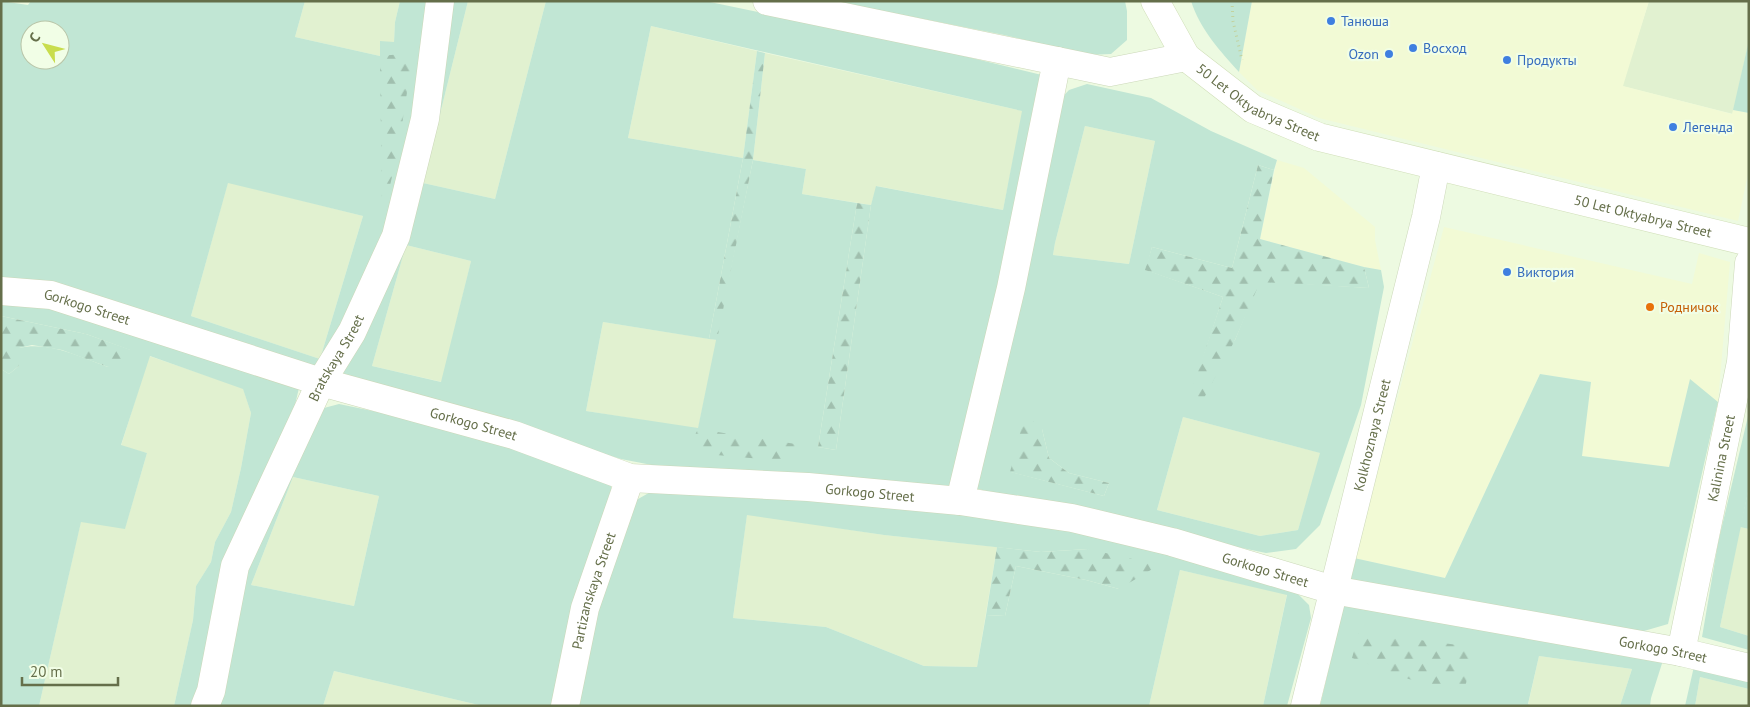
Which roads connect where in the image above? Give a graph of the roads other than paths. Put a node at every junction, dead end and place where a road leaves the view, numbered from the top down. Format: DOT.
graph roads {
  1 [pos="440,1"];
  2 [pos="767,1"];
  3 [pos="1155,1"];
  4 [pos="1186,57"];
  5 [pos="1057,61"];
  6 [pos="1436,166"];
  7 [pos="1749,242"];
  8 [pos="1749,263"];
  9 [pos="1,292"];
  10 [pos="321,382"];
  11 [pos="630,478"];
  12 [pos="960,501"];
  13 [pos="1333,590"];
  14 [pos="1681,652"];
  15 [pos="1749,668"];
  16 [pos="205,706"];
  17 [pos="565,706"];
  18 [pos="1305,706"];
  1 -- 10 [label="street, Bratskaya Street"];
  2 -- 5 [label="street, 50 Let Oktyabrya Street"];
  3 -- 4 [label="street"];
  4 -- 5 [label="street, 50 Let Oktyabrya Street"];
  4 -- 6 [label="street, 50 Let Oktyabrya Street"];
  5 -- 12 [label="street"];
  6 -- 7 [label="street, 50 Let Oktyabrya Street"];
  6 -- 13 [label="street, Kolkhoznaya Street"];
  8 -- 14 [label="street, Kalinina Street"];
  9 -- 10 [label="street, Gorkogo Street"];
  10 -- 11 [label="street, Gorkogo Street"];
  10 -- 16 [label="street, Bratskaya Street"];
  11 -- 12 [label="street, Gorkogo Street"];
  11 -- 17 [label="street, Partizanskaya Street"];
  12 -- 13 [label="street, Gorkogo Street"];
  13 -- 14 [label="street, Gorkogo Street"];
  13 -- 18 [label="street, Kolkhoznaya Street"];
  14 -- 15 [label="street, Gorkogo Street"];
}
